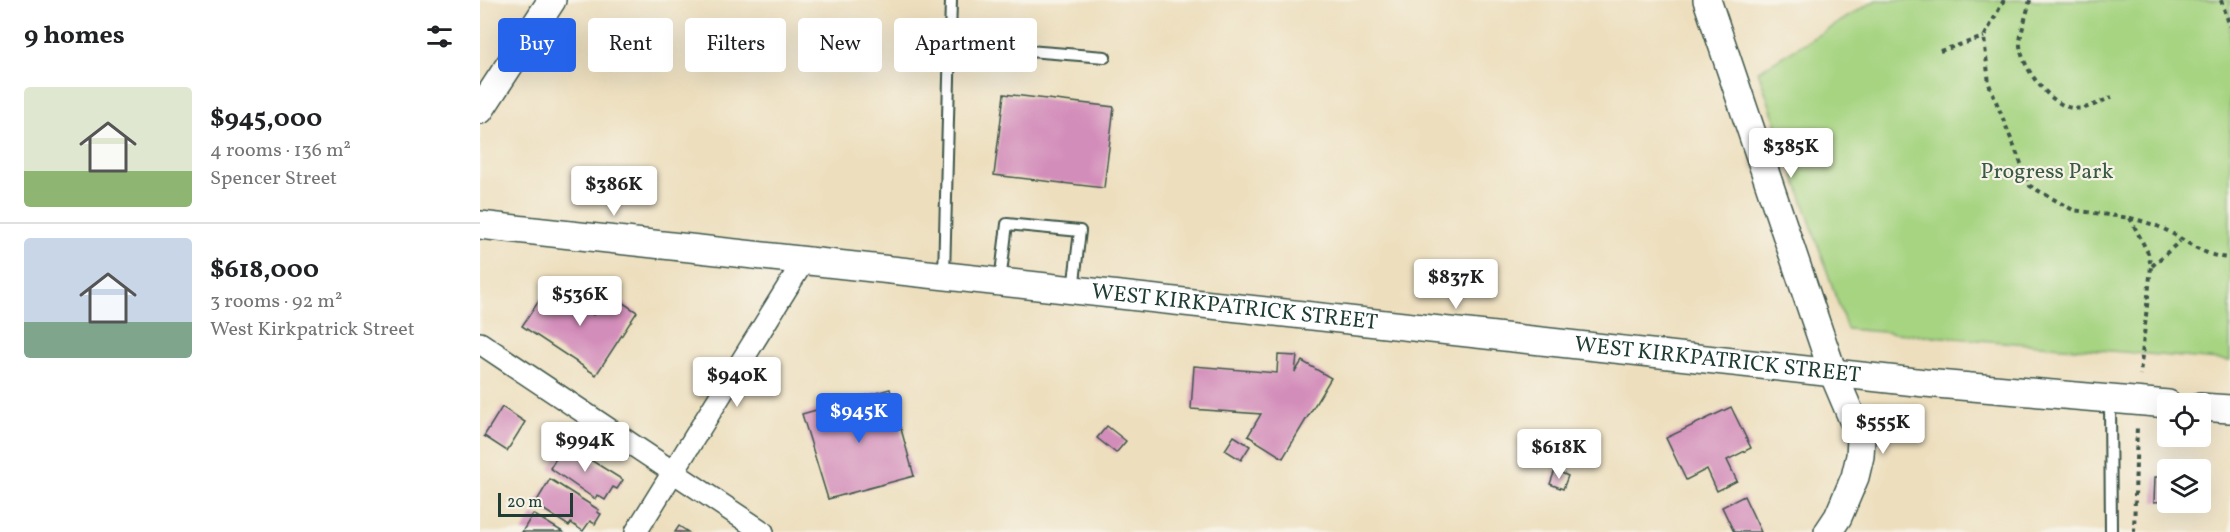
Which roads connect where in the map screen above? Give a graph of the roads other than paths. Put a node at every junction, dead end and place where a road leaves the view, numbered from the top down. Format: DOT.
graph roads {
  1 [pos="552,0"];
  2 [pos="951,0"];
  3 [pos="1707,0"];
  4 [pos="951,18"];
  5 [pos="1037,52"];
  6 [pos="1105,57"];
  7 [pos="949,72"];
  8 [pos="480,110"];
  9 [pos="481,226"];
  10 [pos="803,262"];
  11 [pos="944,276"];
  12 [pos="1000,282"];
  13 [pos="1073,291"];
  14 [pos="480,343"];
  15 [pos="1833,373"];
  16 [pos="2110,399"];
  17 [pos="2157,403"];
  18 [pos="2211,408"];
  19 [pos="2230,410"];
  20 [pos="674,474"];
  21 [pos="636,532"];
  22 [pos="763,532"];
  23 [pos="1828,532"];
  24 [pos="2111,532"];
  1 -- 8 [label="street"];
  2 -- 4 [label="lane"];
  3 -- 15 [label="street"];
  5 -- 6 [label="lane"];
  7 -- 11 [label="lane"];
  9 -- 10 [label="street, WEST KIRKPATRICK STREET"];
  10 -- 11 [label="street, WEST KIRKPATRICK STREET"];
  10 -- 20 [label="street"];
  11 -- 12 [label="street, WEST KIRKPATRICK STREET"];
  12 -- 13 [label="street, WEST KIRKPATRICK STREET"];
  12 -- 13 [label="lane"];
  13 -- 15 [label="street, WEST KIRKPATRICK STREET"];
  14 -- 20 [label="street"];
  15 -- 16 [label="street, WEST KIRKPATRICK STREET"];
  15 -- 23 [label="street"];
  16 -- 17 [label="street, WEST KIRKPATRICK STREET"];
  16 -- 24 [label="lane"];
  18 -- 19 [label="street"];
  20 -- 21 [label="street"];
  20 -- 22 [label="street"];
}
